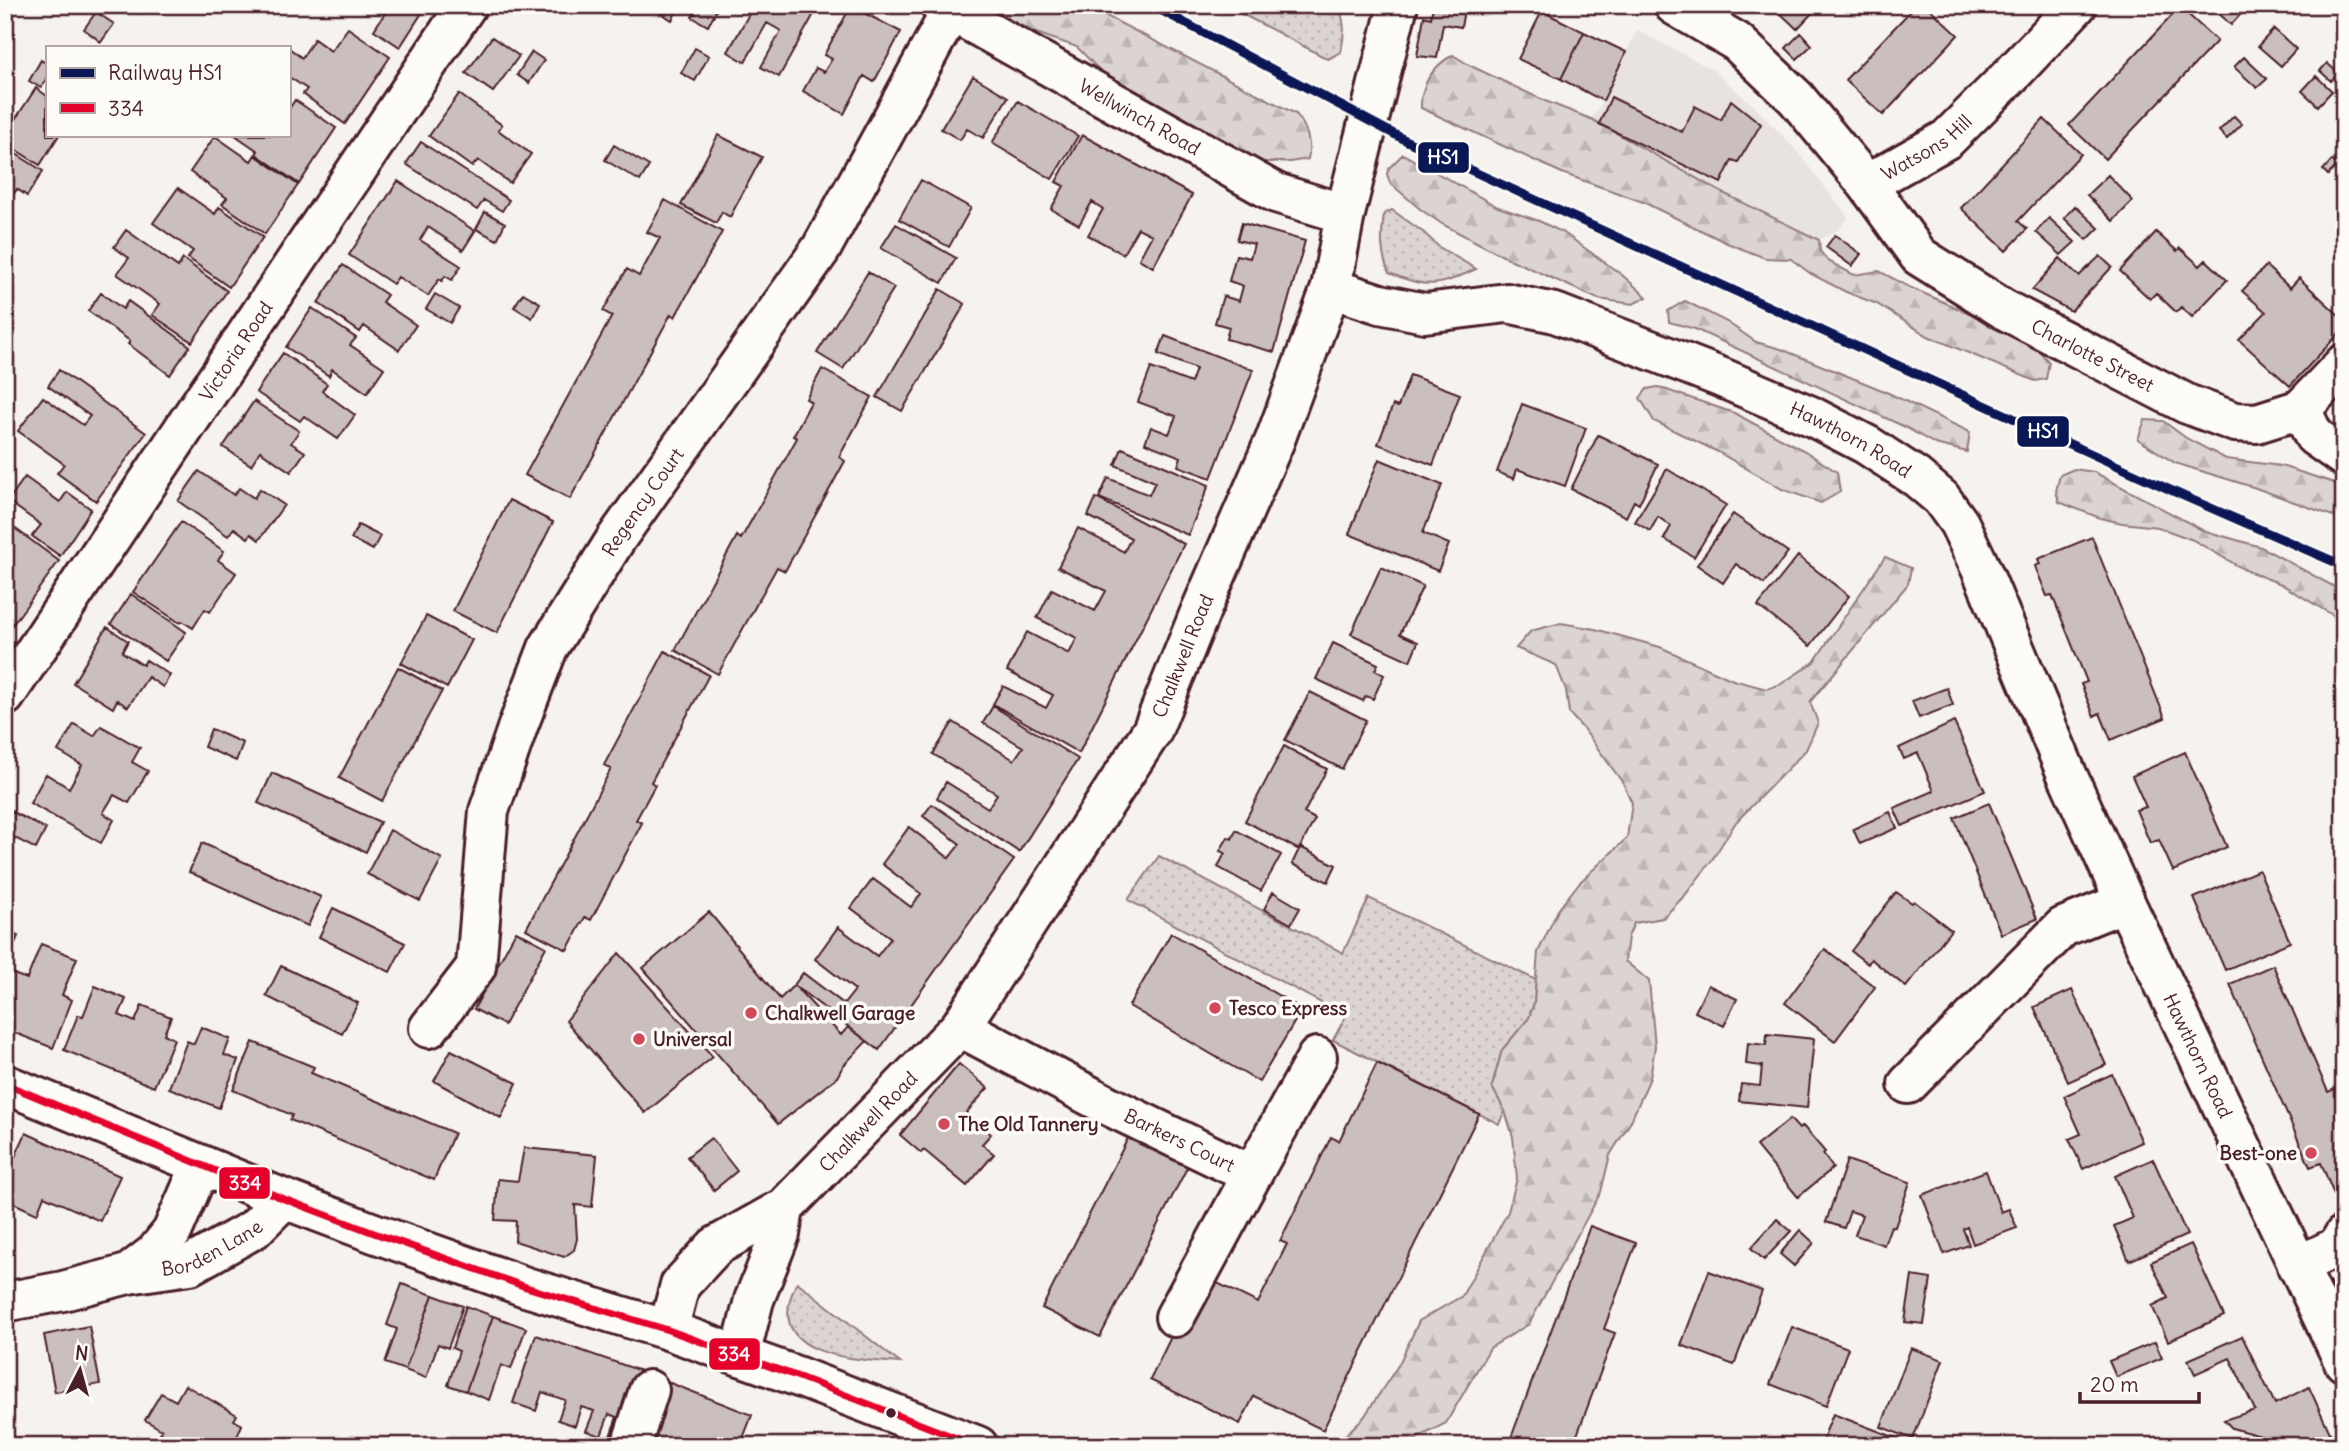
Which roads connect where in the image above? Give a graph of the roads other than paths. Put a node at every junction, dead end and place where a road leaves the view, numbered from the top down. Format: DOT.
graph roads {
  1 [pos="467,5"];
  2 [pos="1398,5"];
  3 [pos="1674,5"];
  4 [pos="2077,5"];
  5 [pos="946,8"];
  6 [pos="1867,184"];
  7 [pos="1345,214"];
  8 [pos="1331,288"];
  9 [pos="2344,364"];
  10 [pos="2301,409"];
  11 [pos="2344,457"];
  12 [pos="5,696"];
  13 [pos="2124,902"];
  14 [pos="960,1027"];
  15 [pos="429,1028"];
  16 [pos="1317,1057"];
  17 [pos="5,1084"];
  18 [pos="1908,1084"];
  19 [pos="201,1165"];
  20 [pos="1252,1175"];
  21 [pos="284,1199"];
  22 [pos="784,1208"];
  23 [pos="2344,1235"];
  24 [pos="2297,1266"];
  25 [pos="128,1274"];
  26 [pos="5,1302"];
  27 [pos="1175,1317"];
  28 [pos="668,1330"];
  29 [pos="740,1356"];
  30 [pos="2344,1362"];
  31 [pos="649,1390"];
  32 [pos="631,1446"];
  33 [pos="978,1446"];
  1 -- 12 [label="street, Victoria Road"];
  2 -- 7 [label="street, Chalkwell Road"];
  3 -- 6 [label="street, Watsons Hill"];
  4 -- 6 [label="street, Watsons Hill"];
  5 -- 7 [label="street, Wellwinch Road"];
  5 -- 15 [label="street, Regency Court"];
  6 -- 10 [label="street, Charlotte Street"];
  7 -- 8 [label="street, Chalkwell Road"];
  8 -- 13 [label="street, Hawthorn Road"];
  8 -- 14 [label="street, Chalkwell Road"];
  9 -- 10 [label="street, Charlotte Street"];
  10 -- 11 [label="street"];
  13 -- 18 [label="street"];
  13 -- 24 [label="street, Hawthorn Road"];
  14 -- 20 [label="street, Barkers Court"];
  14 -- 22 [label="street, Chalkwell Road"];
  16 -- 20 [label="street, Barkers Court"];
  17 -- 19 [label="street"];
  19 -- 21 [label="street"];
  19 -- 25 [label="street, Borden Lane"];
  20 -- 27 [label="street, Barkers Court"];
  21 -- 25 [label="street, Borden Lane"];
  21 -- 28 [label="street"];
  22 -- 28 [label="street, Chalkwell Road"];
  22 -- 29 [label="street"];
  23 -- 24 [label="street"];
  24 -- 30 [label="street, Hawthorn Road"];
  25 -- 26 [label="street, Borden Lane"];
  28 -- 29 [label="street"];
  29 -- 33 [label="street"];
  31 -- 32 [label="street"];
}
